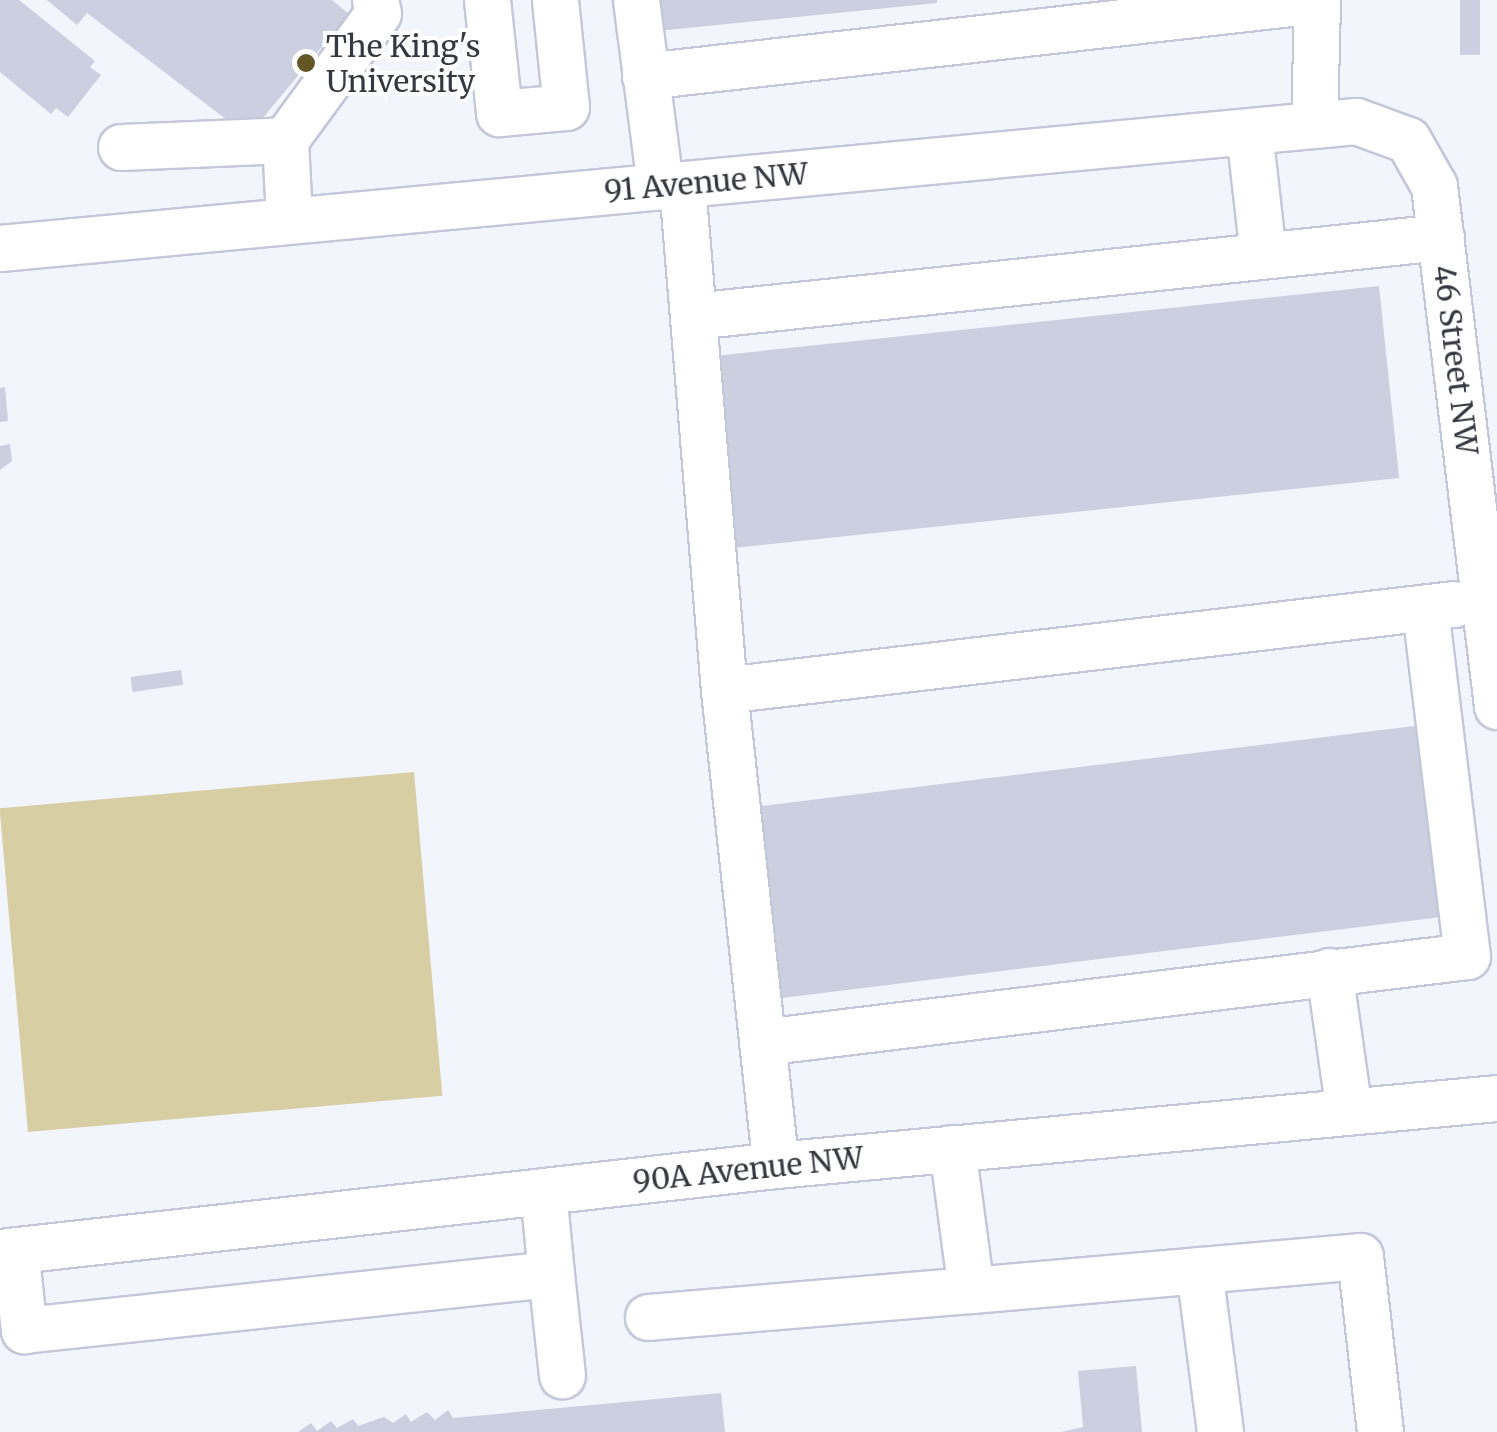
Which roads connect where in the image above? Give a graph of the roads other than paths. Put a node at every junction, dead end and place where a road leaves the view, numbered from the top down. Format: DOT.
graph roads {
  1 [pos="375,0"];
  2 [pos="488,0"];
  3 [pos="555,0"];
  4 [pos="636,0"];
  5 [pos="1316,1"];
  6 [pos="645,76"];
  7 [pos="1314,126"];
  8 [pos="1249,132"];
  9 [pos="286,140"];
  10 [pos="1408,140"];
  11 [pos="121,147"];
  12 [pos="671,186"];
  13 [pos="288,216"];
  14 [pos="1441,236"];
  15 [pos="0,248"];
  16 [pos="1263,255"];
  17 [pos="692,316"];
  18 [pos="1486,600"];
  19 [pos="1425,610"];
  20 [pos="724,690"];
  21 [pos="1497,706"];
  22 [pos="1329,971"];
  23 [pos="762,1042"];
  24 [pos="1497,1098"];
  25 [pos="1349,1112"];
  26 [pos="952,1148"];
  27 [pos="776,1165"];
  28 [pos="543,1191"];
  29 [pos="8,1251"];
  30 [pos="1199,1270"];
  31 [pos="550,1274"];
  32 [pos="971,1290"];
  33 [pos="648,1317"];
  34 [pos="562,1375"];
  35 [pos="1220,1432"];
  36 [pos="1380,1432"];
  1 -- 9 [label="street"];
  2 -- 3 [label="street"];
  4 -- 6 [label="street"];
  5 -- 6 [label="street"];
  5 -- 7 [label="street"];
  6 -- 12 [label="street"];
  7 -- 8 [label="street, 91 Avenue NW"];
  7 -- 10 [label="street, 91 Avenue NW"];
  8 -- 12 [label="street, 91 Avenue NW"];
  8 -- 16 [label="street"];
  9 -- 11 [label="street"];
  9 -- 13 [label="street"];
  10 -- 14 [label="street, 46 Street NW"];
  12 -- 13 [label="street, 91 Avenue NW"];
  12 -- 17 [label="street"];
  13 -- 15 [label="street, 91 Avenue NW"];
  14 -- 16 [label="street"];
  14 -- 18 [label="street, 46 Street NW"];
  16 -- 17 [label="street"];
  17 -- 20 [label="street"];
  18 -- 19 [label="street"];
  18 -- 21 [label="street, 46 Street NW"];
  19 -- 20 [label="street"];
  19 -- 22 [label="street"];
  20 -- 23 [label="street"];
  22 -- 23 [label="street"];
  22 -- 25 [label="street"];
  23 -- 27 [label="street"];
  24 -- 25 [label="street, 90A Avenue NW"];
  25 -- 26 [label="street, 90A Avenue NW"];
  26 -- 27 [label="street, 90A Avenue NW"];
  26 -- 32 [label="street"];
  27 -- 28 [label="street, 90A Avenue NW"];
  28 -- 29 [label="street, 90A Avenue NW"];
  28 -- 31 [label="street"];
  29 -- 31 [label="street"];
  30 -- 32 [label="street"];
  30 -- 35 [label="street"];
  30 -- 36 [label="street"];
  31 -- 34 [label="street"];
  32 -- 33 [label="street"];
}
